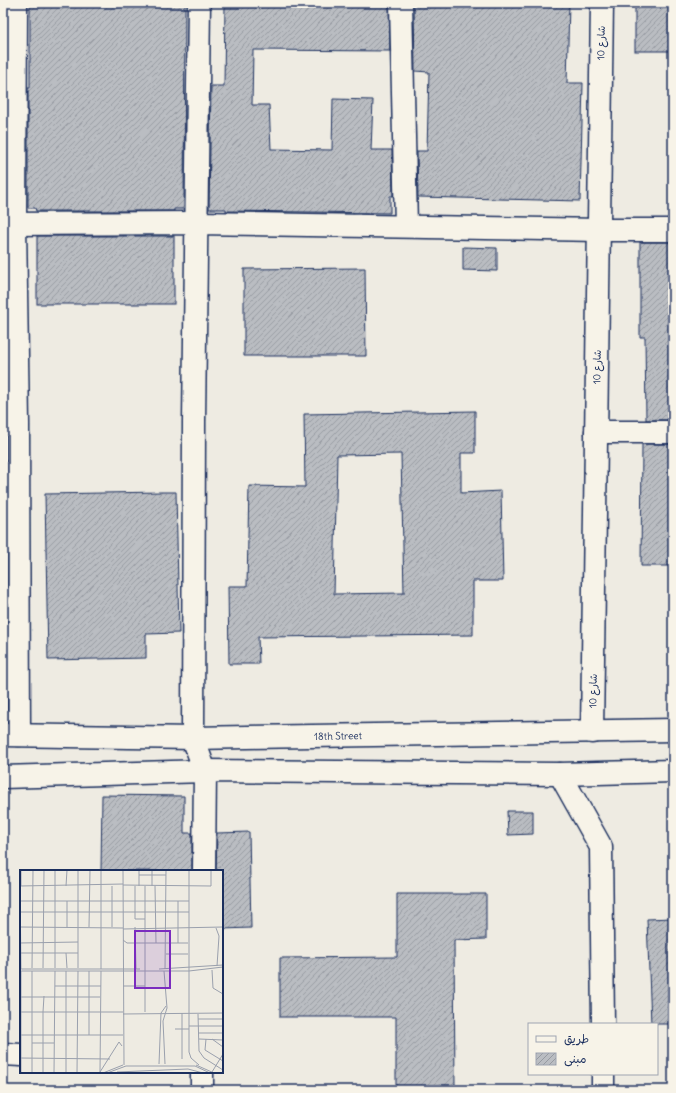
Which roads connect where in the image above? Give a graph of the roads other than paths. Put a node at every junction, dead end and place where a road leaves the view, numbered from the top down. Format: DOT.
graph roads {
  1 [pos="16,3"];
  2 [pos="199,3"];
  3 [pos="401,3"];
  4 [pos="602,3"];
  5 [pos="197,222"];
  6 [pos="9,224"];
  7 [pos="406,226"];
  8 [pos="599,230"];
  9 [pos="673,230"];
  10 [pos="596,432"];
  11 [pos="673,432"];
  12 [pos="673,730"];
  13 [pos="592,732"];
  14 [pos="11,735"];
  15 [pos="193,738"];
  16 [pos="205,771"];
  17 [pos="673,771"];
  18 [pos="560,774"];
  19 [pos="3,777"];
  20 [pos="204,870"];
  21 [pos="603,1023"];
  22 [pos="3,1054"];
  23 [pos="20,1055"];
  24 [pos="202,1073"];
  25 [pos="603,1075"];
  26 [pos="202,1090"];
  27 [pos="603,1090"];
  1 -- 6 [label="street"];
  2 -- 5 [label="street"];
  3 -- 7 [label="street"];
  4 -- 8 [label="street, شارع 10"];
  5 -- 6 [label="street"];
  5 -- 7 [label="street"];
  5 -- 15 [label="street"];
  6 -- 14 [label="street"];
  7 -- 8 [label="street"];
  8 -- 9 [label="street"];
  8 -- 10 [label="street, شارع 10"];
  10 -- 11 [label="street"];
  10 -- 13 [label="street, شارع 10"];
  12 -- 13 [label="street, 18th Street"];
  13 -- 15 [label="street, 18th Street"];
  14 -- 15 [label="street, 18th Street"];
  15 -- 16 [label="street"];
  16 -- 18 [label="street"];
  16 -- 19 [label="street"];
  16 -- 20 [label="street"];
  17 -- 18 [label="street"];
  18 -- 21 [label="street"];
  22 -- 23 [label="street"];
  24 -- 26 [label="street"];
  25 -- 27 [label="street"];
}
